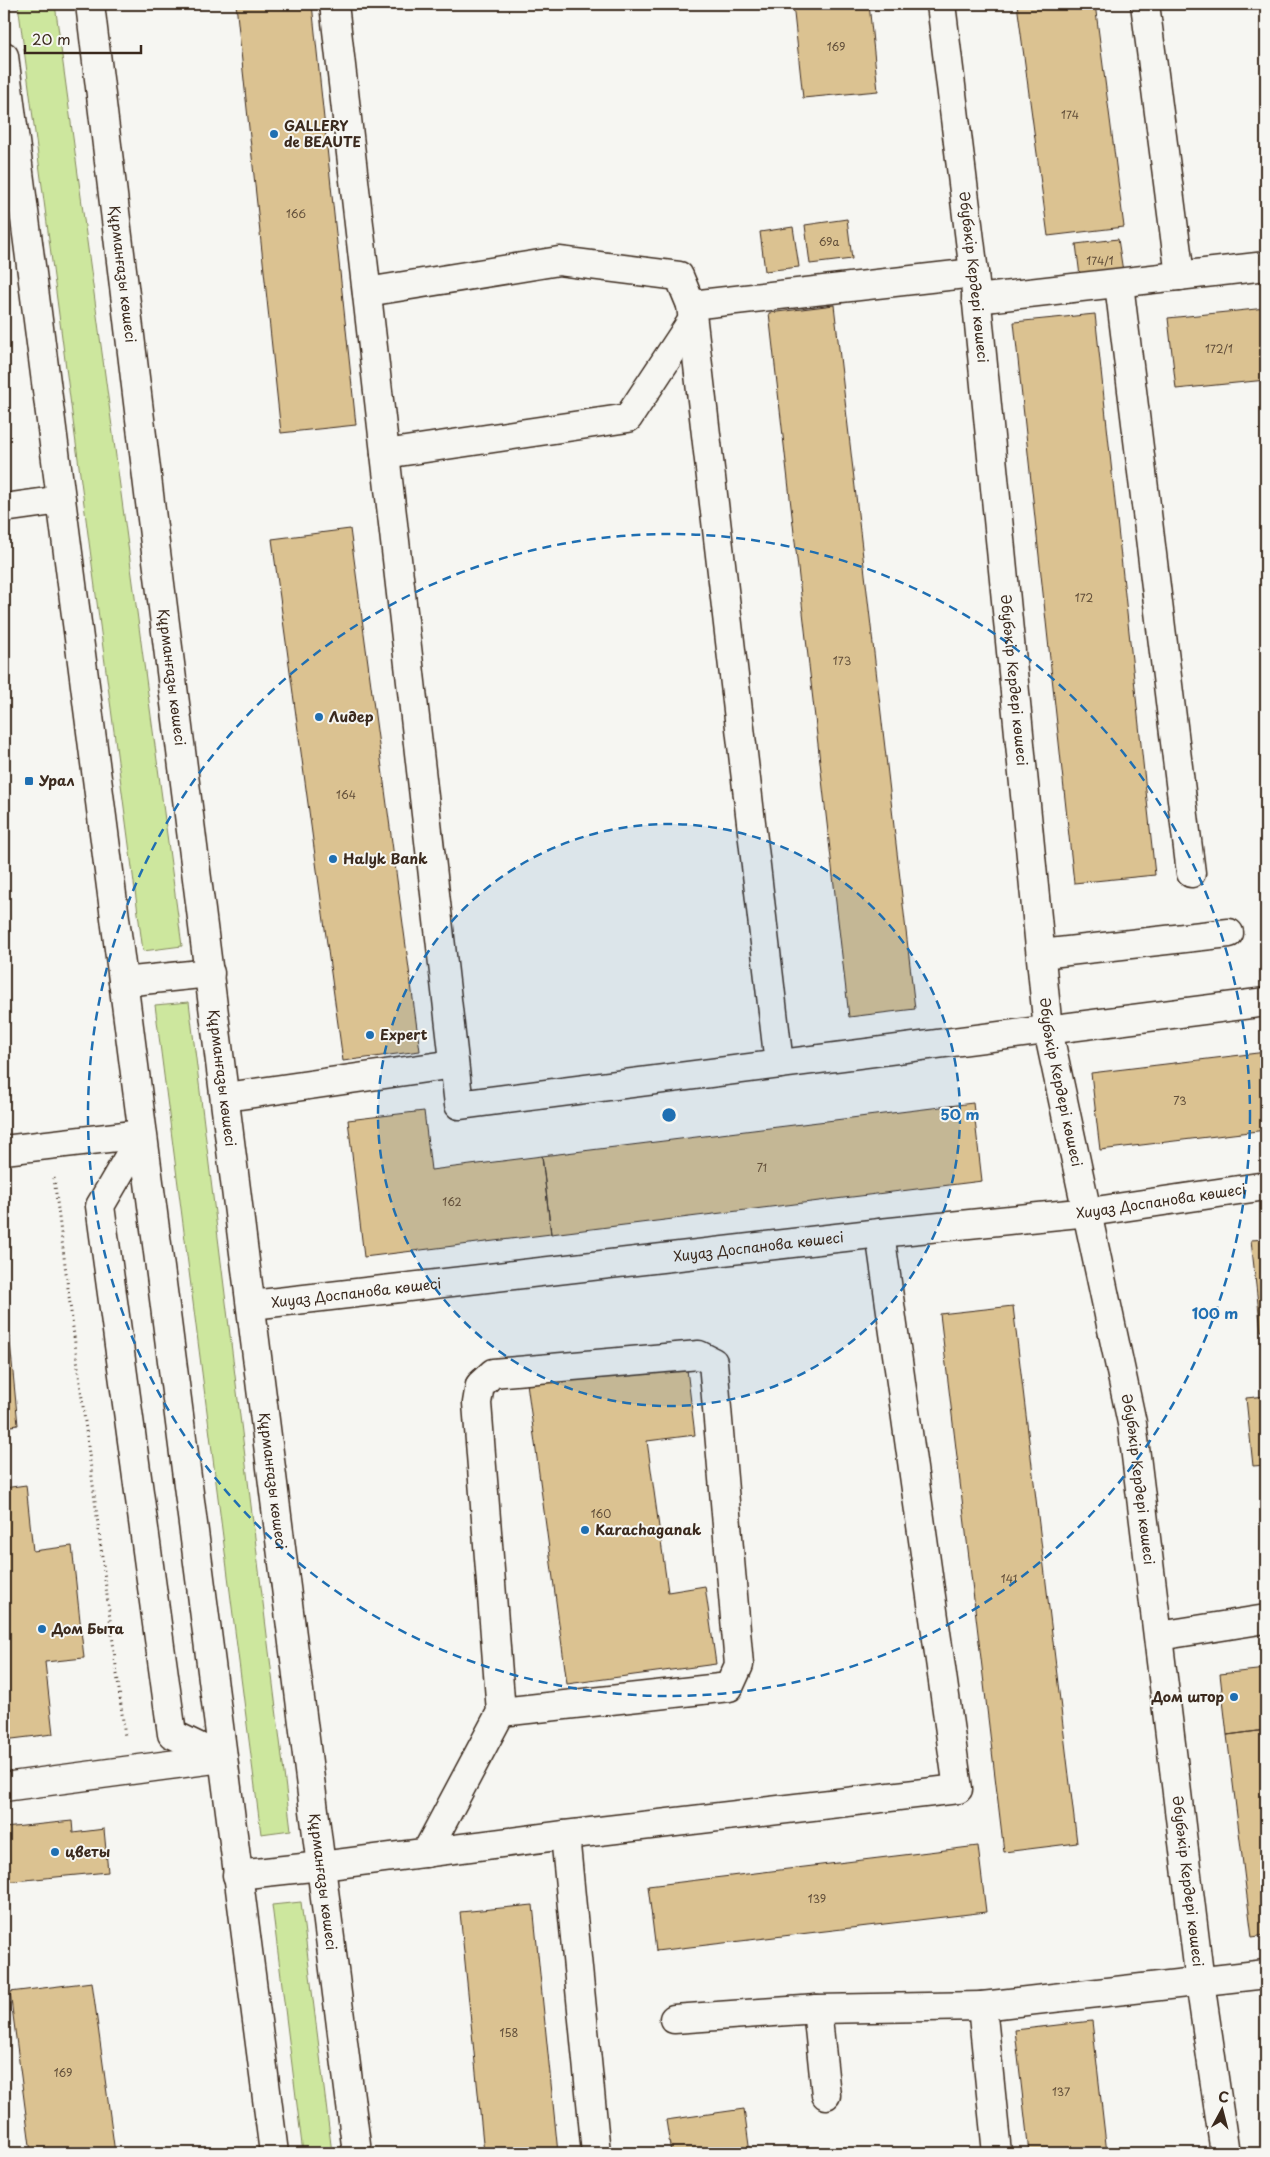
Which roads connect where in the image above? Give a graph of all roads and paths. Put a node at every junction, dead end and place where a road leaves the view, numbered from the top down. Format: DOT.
graph roads {
  1 [pos="90,4"];
  2 [pos="334,4"];
  3 [pos="941,4"];
  4 [pos="1145,4"];
  5 [pos="4,56"];
  6 [pos="1266,266"];
  7 [pos="1180,276"];
  8 [pos="1119,284"];
  9 [pos="975,286"];
  10 [pos="367,292"];
  11 [pos="691,313"];
  12 [pos="385,454"];
  13 [pos="61,500"];
  14 [pos="4,508"];
  15 [pos="1191,873"];
  16 [pos="1229,932"];
  17 [pos="1041,954"];
  18 [pos="210,973"];
  19 [pos="123,982"];
  20 [pos="1266,1002"];
  21 [pos="1048,1030"];
  22 [pos="454,1064"];
  23 [pos="779,1064"];
  24 [pos="226,1097"];
  25 [pos="142,1134"];
  26 [pos="50,1145"];
  27 [pos="4,1150"];
  28 [pos="1266,1186"];
  29 [pos="1089,1212"];
  30 [pos="880,1233"];
  31 [pos="252,1305"];
  32 [pos="1266,1619"];
  33 [pos="1158,1636"];
  34 [pos="501,1712"];
  35 [pos="222,1758"];
  36 [pos="129,1770"];
  37 [pos="4,1787"];
  38 [pos="565,1835"];
  39 [pos="426,1853"];
  40 [pos="321,1866"];
  41 [pos="237,1875"];
  42 [pos="1266,1974"];
  43 [pos="1200,1982"];
  44 [pos="982,2006"];
  45 [pos="817,2009"];
  46 [pos="674,2019"];
  47 [pos="826,2095"];
  48 [pos="274,2153"];
  49 [pos="357,2153"];
  50 [pos="596,2153"];
  51 [pos="997,2153"];
  52 [pos="1225,2153"];
  1 -- 18 [label="street, Құрманғазы көшесі"];
  2 -- 10 [label="street"];
  3 -- 9 [label="street, Әбубәкір Кердері көшесі"];
  4 -- 7 [label="street"];
  5 -- 13 [label="street"];
  6 -- 7 [label="street"];
  7 -- 8 [label="street"];
  8 -- 9 [label="street"];
  8 -- 15 [label="street"];
  9 -- 11 [label="street"];
  9 -- 17 [label="street, Әбубәкір Кердері көшесі"];
  10 -- 11 [label="street"];
  10 -- 12 [label="street"];
  11 -- 12 [label="street"];
  11 -- 23 [label="street"];
  12 -- 22 [label="street"];
  13 -- 14 [label="street"];
  13 -- 19 [label="street"];
  16 -- 17 [label="street"];
  17 -- 21 [label="street, Әбубәкір Кердері көшесі"];
  18 -- 19 [label="street"];
  18 -- 24 [label="street, Құрманғазы көшесі"];
  19 -- 25 [label="street"];
  20 -- 21 [label="street"];
  21 -- 23 [label="street"];
  21 -- 29 [label="street, Әбубәкір Кердері көшесі"];
  22 -- 23 [label="street"];
  22 -- 24 [label="street"];
  24 -- 31 [label="street, Құрманғазы көшесі"];
  25 -- 26 [label="street"];
  25 -- 35 [label="street"];
  25 -- 35 [label="street"];
  26 -- 27 [label="street"];
  26 -- 36 [label="path"];
  28 -- 29 [label="street, Хиуаз Доспанова көшесі"];
  29 -- 30 [label="street, Хиуаз Доспанова көшесі"];
  29 -- 33 [label="street, Әбубәкір Кердері көшесі"];
  30 -- 31 [label="street, Хиуаз Доспанова көшесі"];
  30 -- 38 [label="street"];
  31 -- 40 [label="street, Құрманғазы көшесі"];
  32 -- 33 [label="street"];
  33 -- 43 [label="street, Әбубәкір Кердері көшесі"];
  34 -- 34 [label="street"];
  34 -- 39 [label="street"];
  35 -- 36 [label="street"];
  35 -- 41 [label="street"];
  36 -- 37 [label="street"];
  38 -- 39 [label="street"];
  38 -- 50 [label="street"];
  39 -- 40 [label="street"];
  40 -- 41 [label="street"];
  40 -- 49 [label="street, Құрманғазы көшесі"];
  41 -- 48 [label="street"];
  42 -- 43 [label="street"];
  43 -- 44 [label="street"];
  43 -- 52 [label="street, Әбубәкір Кердері көшесі"];
  44 -- 45 [label="street"];
  44 -- 51 [label="street"];
  45 -- 46 [label="street"];
  45 -- 47 [label="street"];
}
